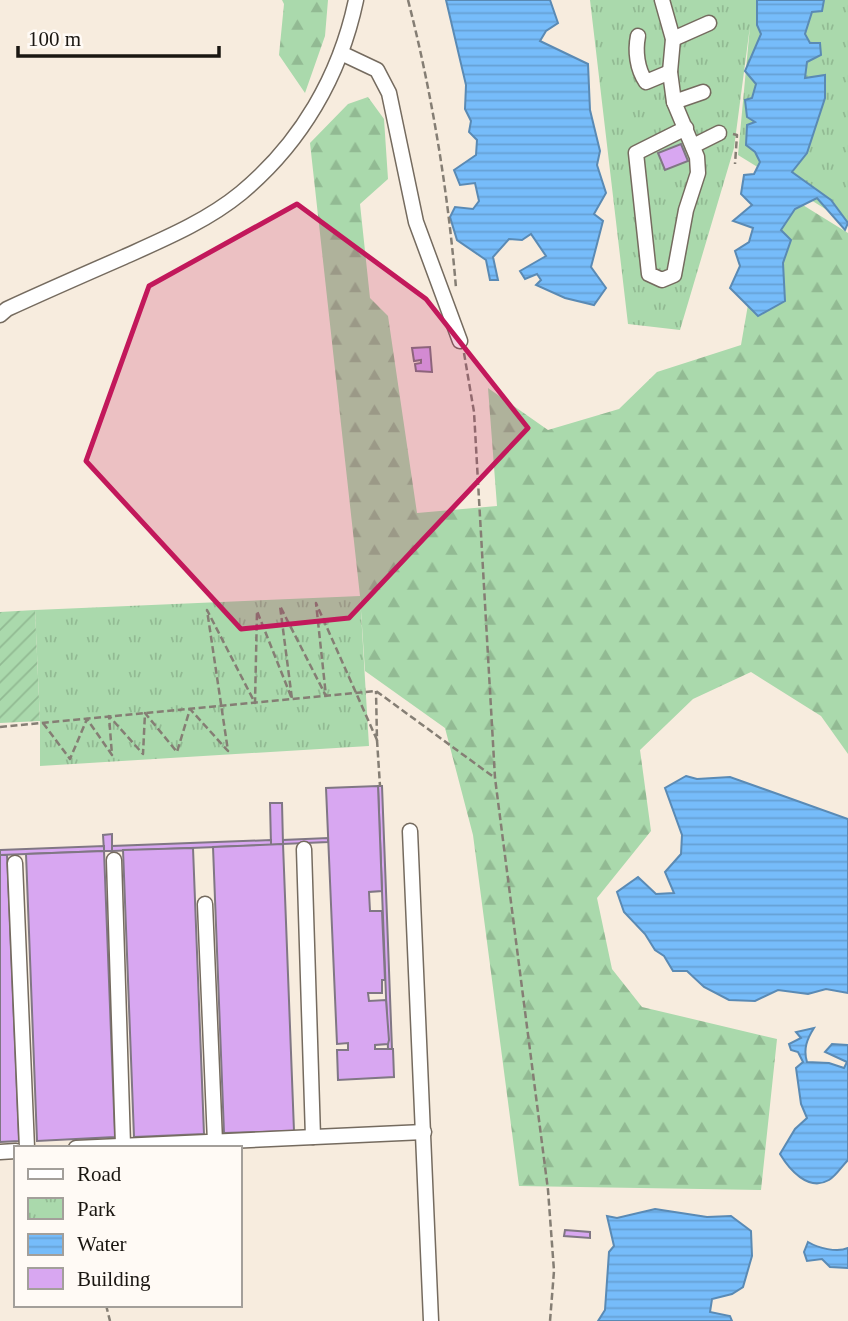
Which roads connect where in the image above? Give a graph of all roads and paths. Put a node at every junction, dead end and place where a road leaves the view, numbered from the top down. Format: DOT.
graph roads {
  1 [pos="356,0"];
  2 [pos="408,0"];
  3 [pos="662,0"];
  4 [pos="709,23"];
  5 [pos="638,36"];
  6 [pos="673,39"];
  7 [pos="341,53"];
  8 [pos="670,72"];
  9 [pos="703,92"];
  10 [pos="674,102"];
  11 [pos="686,128"];
  12 [pos="719,133"];
  13 [pos="693,146"];
  14 [pos="735,164"];
  15 [pos="457,300"];
  16 [pos="3,311"];
  17 [pos="460,341"];
  18 [pos="376,691"];
  19 [pos="355,693"];
  20 [pos="326,696"];
  21 [pos="292,699"];
  22 [pos="255,703"];
  23 [pos="221,706"];
  24 [pos="190,709"];
  25 [pos="145,713"];
  26 [pos="109,716"];
  27 [pos="87,719"];
  28 [pos="43,723"];
  29 [pos="0,727"];
  30 [pos="377,740"];
  31 [pos="495,779"];
  32 [pos="380,786"];
  33 [pos="410,831"];
  34 [pos="304,849"];
  35 [pos="114,860"];
  36 [pos="15,863"];
  37 [pos="205,904"];
  38 [pos="424,1132"];
  39 [pos="313,1138"];
  40 [pos="215,1142"];
  41 [pos="123,1145"];
  42 [pos="27,1146"];
  43 [pos="107,1146"];
  44 [pos="431,1321"];
  45 [pos="550,1321"];
  1 -- 7 [label="street"];
  2 -- 15 [label="path"];
  3 -- 6 [label="street"];
  4 -- 6 [label="street"];
  5 -- 8 [label="street"];
  6 -- 8 [label="street"];
  7 -- 16 [label="street"];
  7 -- 17 [label="street"];
  8 -- 10 [label="street"];
  9 -- 10 [label="street"];
  10 -- 11 [label="street"];
  11 -- 13 [label="street"];
  11 -- 13 [label="street"];
  12 -- 13 [label="street"];
  12 -- 14 [label="path"];
  17 -- 31 [label="path"];
  18 -- 19 [label="path"];
  18 -- 30 [label="path"];
  18 -- 31 [label="path"];
  19 -- 20 [label="path"];
  19 -- 20 [label="path"];
  19 -- 30 [label="path"];
  20 -- 21 [label="path"];
  20 -- 21 [label="path"];
  21 -- 22 [label="path"];
  21 -- 22 [label="path"];
  22 -- 23 [label="path"];
  22 -- 23 [label="path"];
  23 -- 24 [label="path"];
  23 -- 24 [label="path"];
  24 -- 25 [label="path"];
  24 -- 25 [label="path"];
  25 -- 26 [label="path"];
  25 -- 26 [label="path"];
  26 -- 27 [label="path"];
  26 -- 27 [label="path"];
  27 -- 28 [label="path"];
  27 -- 28 [label="path"];
  28 -- 29 [label="path"];
  30 -- 32 [label="path"];
  31 -- 45 [label="path"];
  33 -- 38 [label="street"];
  34 -- 39 [label="street"];
  35 -- 41 [label="street"];
  36 -- 42 [label="street"];
  37 -- 40 [label="street"];
  38 -- 39 [label="street"];
  38 -- 44 [label="street"];
  39 -- 40 [label="street"];
  40 -- 41 [label="street"];
  41 -- 43 [label="street"];
}
